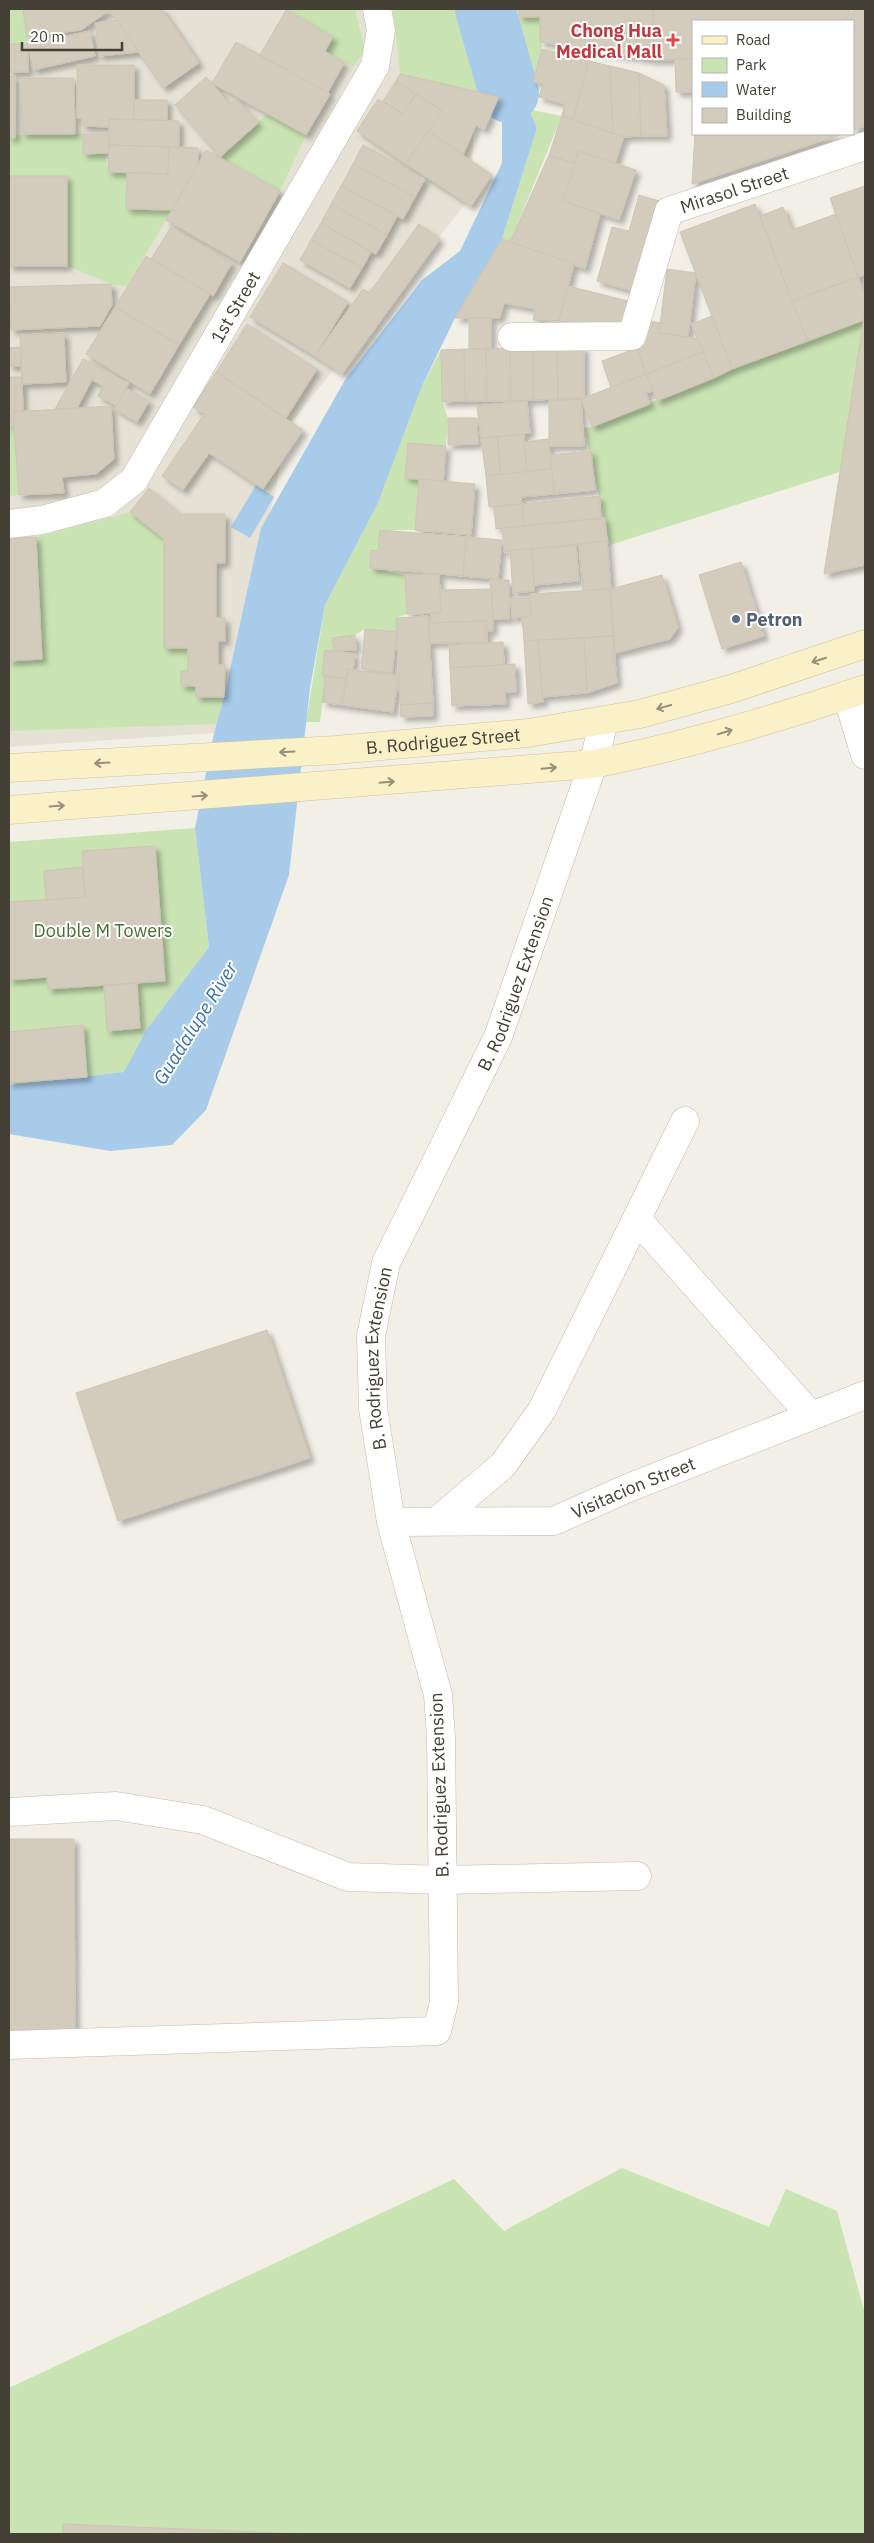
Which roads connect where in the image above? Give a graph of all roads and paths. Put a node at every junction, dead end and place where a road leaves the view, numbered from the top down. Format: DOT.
graph roads {
  1 [pos="376,9"];
  2 [pos="865,146"];
  3 [pos="512,337"];
  4 [pos="9,524"];
  5 [pos="865,644"];
  6 [pos="856,692"];
  7 [pos="604,721"];
  8 [pos="865,755"];
  9 [pos="593,764"];
  10 [pos="9,768"];
  11 [pos="9,810"];
  12 [pos="685,1121"];
  13 [pos="637,1219"];
  14 [pos="865,1395"];
  15 [pos="811,1416"];
  16 [pos="437,1520"];
  17 [pos="390,1522"];
  18 [pos="9,1812"];
  19 [pos="637,1876"];
  20 [pos="443,1880"];
  21 [pos="9,2045"];
  1 -- 4 [label="street, 1st Street"];
  2 -- 3 [label="street, Mirasol Street"];
  5 -- 7 [label="main road, B. Rodriguez Street, one-way"];
  6 -- 8 [label="street"];
  9 -- 6 [label="main road, B. Rodriguez Street, one-way"];
  7 -- 9 [label="street, B. Rodriguez Extension"];
  7 -- 10 [label="main road, B. Rodriguez Street, one-way"];
  11 -- 9 [label="main road, B. Rodriguez Street, one-way"];
  9 -- 17 [label="street, B. Rodriguez Extension"];
  12 -- 13 [label="street"];
  13 -- 15 [label="street"];
  13 -- 16 [label="street"];
  14 -- 15 [label="street, Visitacion Street"];
  15 -- 16 [label="street, Visitacion Street"];
  16 -- 17 [label="street, Visitacion Street"];
  17 -- 20 [label="street, B. Rodriguez Extension"];
  18 -- 20 [label="street"];
  19 -- 20 [label="street"];
  20 -- 21 [label="street, B. Rodriguez Extension"];
}
